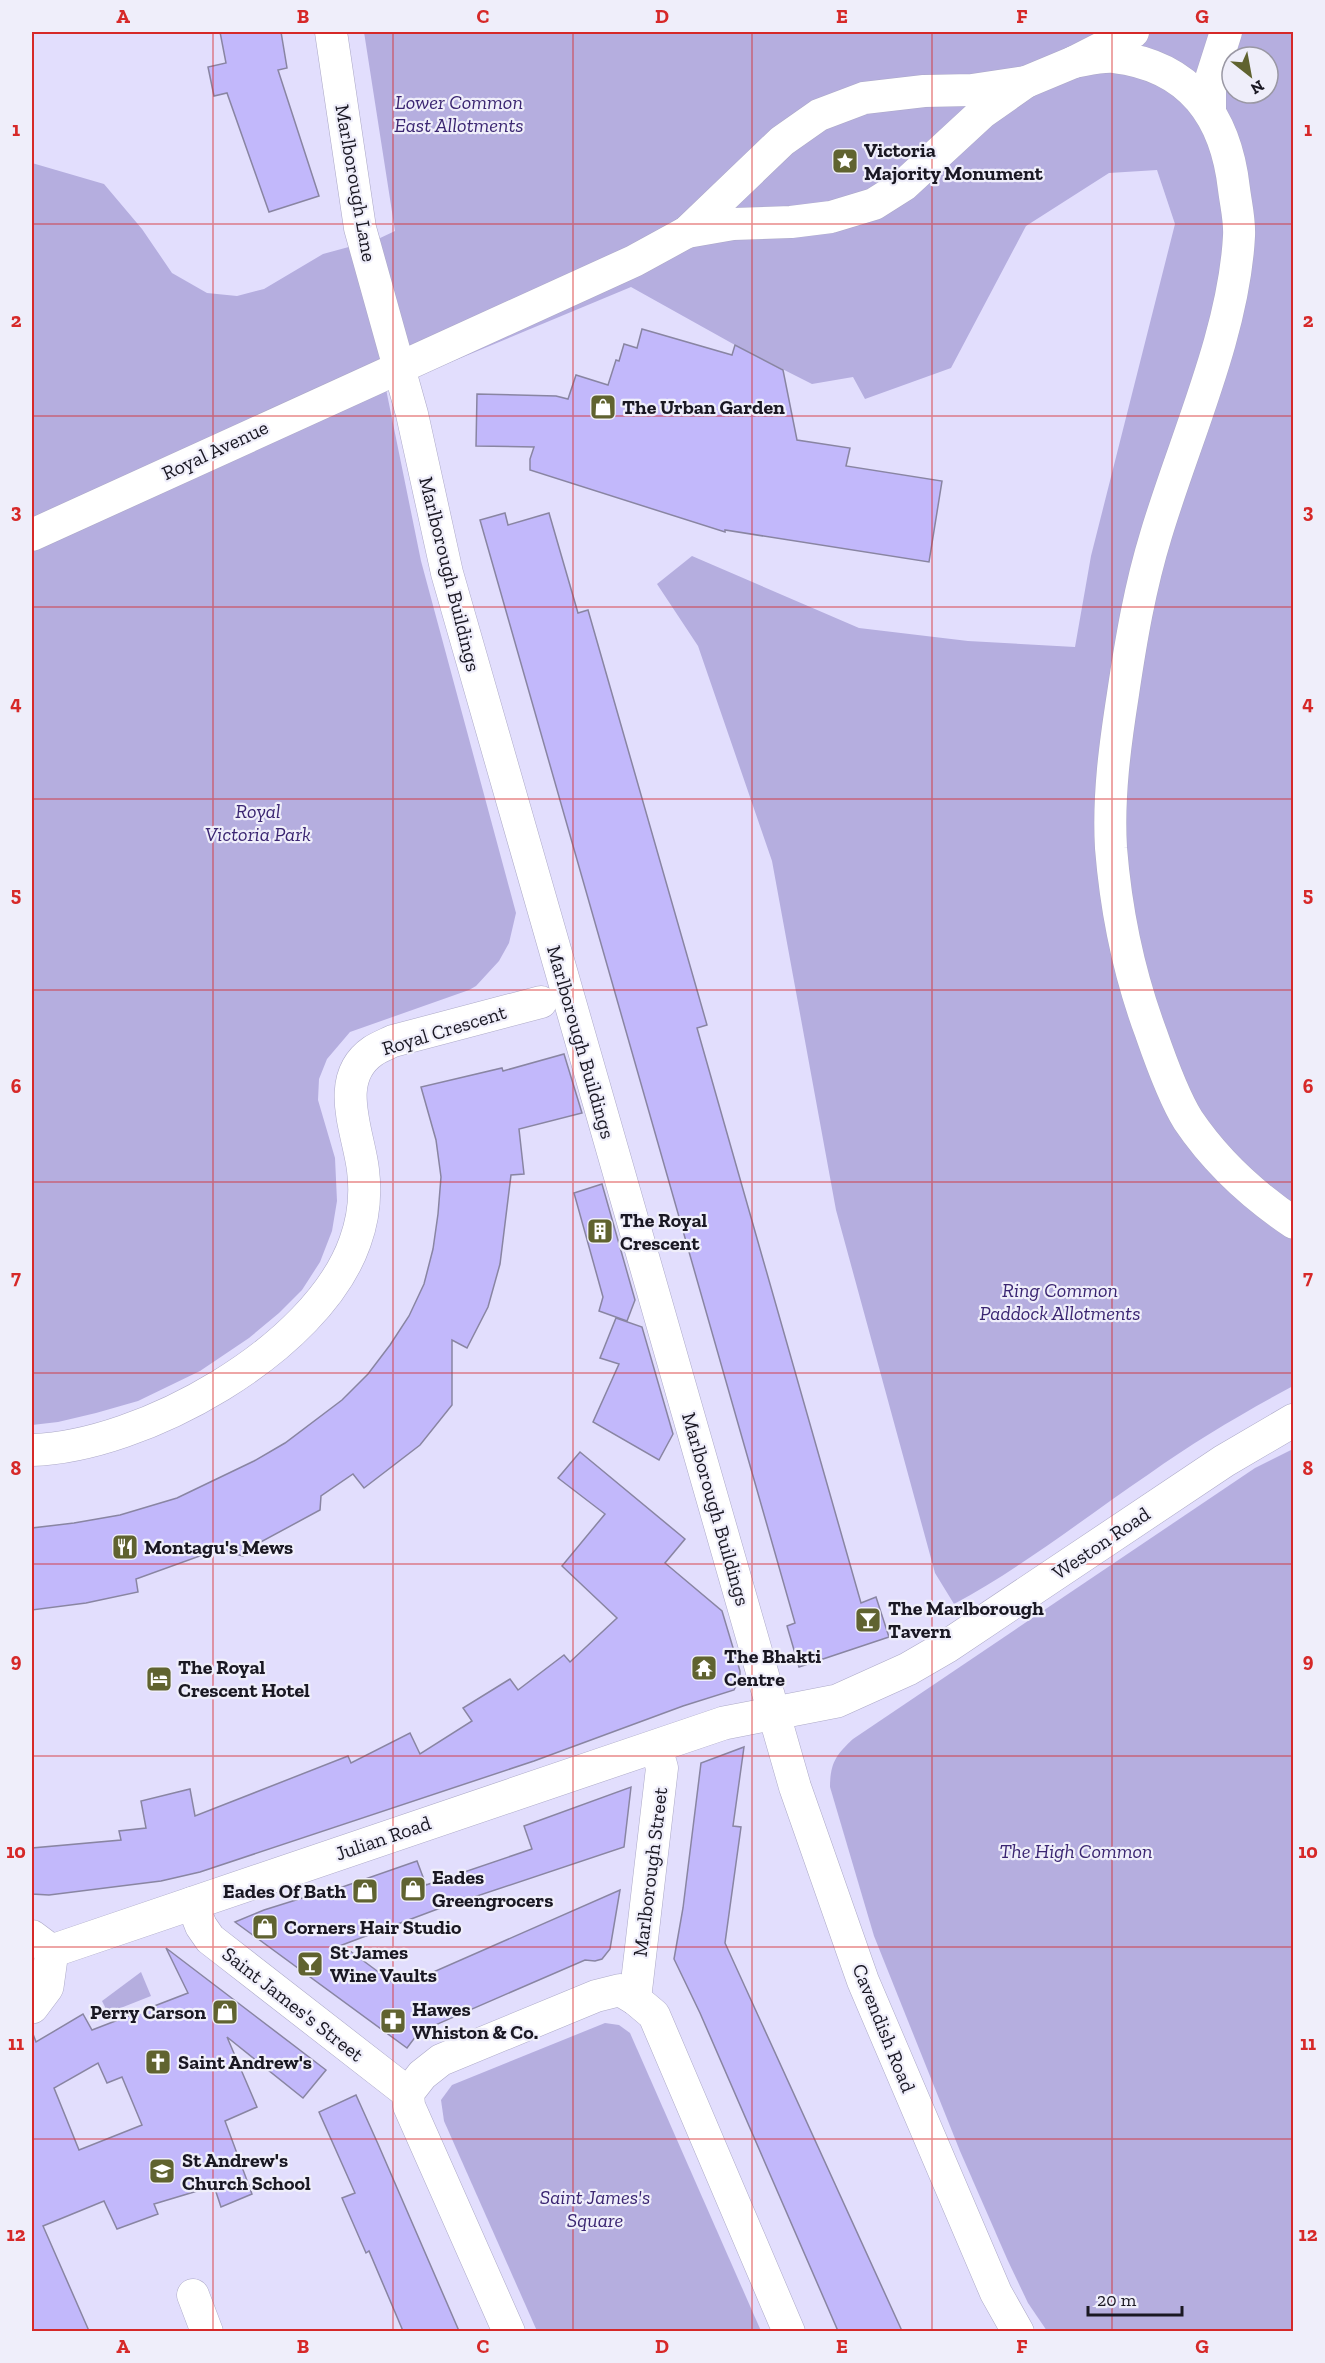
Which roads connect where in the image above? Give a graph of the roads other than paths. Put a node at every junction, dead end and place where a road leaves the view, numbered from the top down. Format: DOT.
graph roads {
  1 [pos="331,32"];
  2 [pos="1133,32"];
  3 [pos="1226,32"];
  4 [pos="1074,62"];
  5 [pos="1026,82"];
  6 [pos="1210,112"];
  7 [pos="687,232"];
  8 [pos="399,367"];
  9 [pos="32,535"];
  10 [pos="541,1002"];
  11 [pos="1293,1223"];
  12 [pos="1293,1420"];
  13 [pos="32,1450"];
  14 [pos="775,1714"];
  15 [pos="656,1747"];
  16 [pos="192,1903"];
  17 [pos="42,1943"];
  18 [pos="635,1999"];
  19 [pos="32,2007"];
  20 [pos="408,2093"];
  21 [pos="509,2331"];
  22 [pos="789,2331"];
  23 [pos="1018,2331"];
  1 -- 8 [label="street, Marlborough Lane"];
  2 -- 4 [label="street"];
  3 -- 6 [label="street"];
  4 -- 5 [label="street"];
  4 -- 6 [label="street"];
  5 -- 7 [label="street"];
  5 -- 7 [label="street"];
  6 -- 11 [label="street"];
  7 -- 8 [label="street, Royal Avenue"];
  8 -- 9 [label="street, Royal Avenue"];
  8 -- 14 [label="street, Marlborough Buildings"];
  10 -- 13 [label="street, Royal Crescent"];
  12 -- 14 [label="street, Weston Road"];
  14 -- 15 [label="street, Julian Road"];
  14 -- 23 [label="street, Cavendish Road"];
  15 -- 16 [label="street, Julian Road"];
  15 -- 18 [label="street, Marlborough Street"];
  16 -- 17 [label="street, Julian Road"];
  16 -- 20 [label="street, Saint James's Street"];
  17 -- 19 [label="street, Julian Road"];
  18 -- 20 [label="street"];
  18 -- 22 [label="street"];
  20 -- 21 [label="street"];
}
